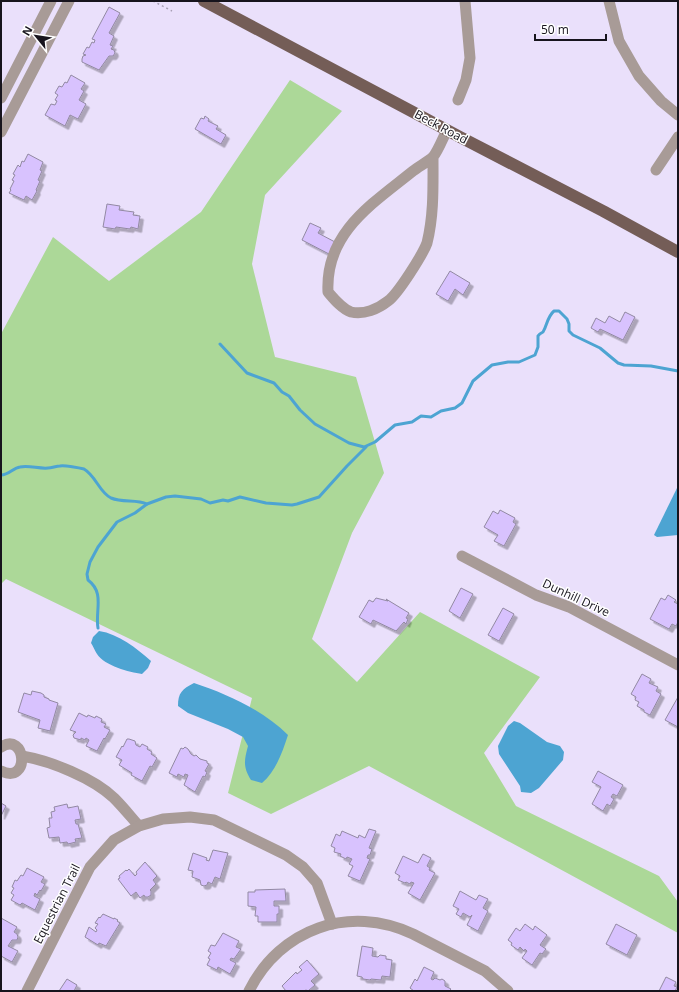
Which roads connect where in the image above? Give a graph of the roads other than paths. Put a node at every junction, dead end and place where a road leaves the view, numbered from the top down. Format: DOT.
graph roads {
  1 [pos="51,1"];
  2 [pos="69,1"];
  3 [pos="204,1"];
  4 [pos="465,1"];
  5 [pos="608,1"];
  6 [pos="32,39"];
  7 [pos="46,46"];
  8 [pos="1,98"];
  9 [pos="458,100"];
  10 [pos="5,114"];
  11 [pos="678,116"];
  12 [pos="447,130"];
  13 [pos="1,132"];
  14 [pos="678,137"];
  15 [pos="433,157"];
  16 [pos="656,170"];
  17 [pos="678,252"];
  18 [pos="462,556"];
  19 [pos="678,665"];
  20 [pos="1,747"];
  21 [pos="22,756"];
  22 [pos="1,771"];
  23 [pos="139,826"];
  24 [pos="332,924"];
  25 [pos="27,991"];
  26 [pos="249,991"];
  27 [pos="508,991"];
  1 -- 6 [label="street"];
  2 -- 7 [label="street"];
  3 -- 12 [label="main road, Beck Road"];
  4 -- 9 [label="street"];
  5 -- 11 [label="street"];
  6 -- 7 [label="street"];
  6 -- 8 [label="street"];
  7 -- 10 [label="street"];
  10 -- 13 [label="street"];
  12 -- 15 [label="street"];
  12 -- 17 [label="main road, Beck Road"];
  14 -- 16 [label="street"];
  15 -- 15 [label="street"];
  18 -- 19 [label="street, Dunhill Drive"];
  20 -- 21 [label="street"];
  21 -- 22 [label="street"];
  21 -- 23 [label="street"];
  23 -- 24 [label="street, Equestrian Trail"];
  23 -- 25 [label="street, Equestrian Trail"];
  24 -- 26 [label="street"];
  24 -- 27 [label="street"];
}
